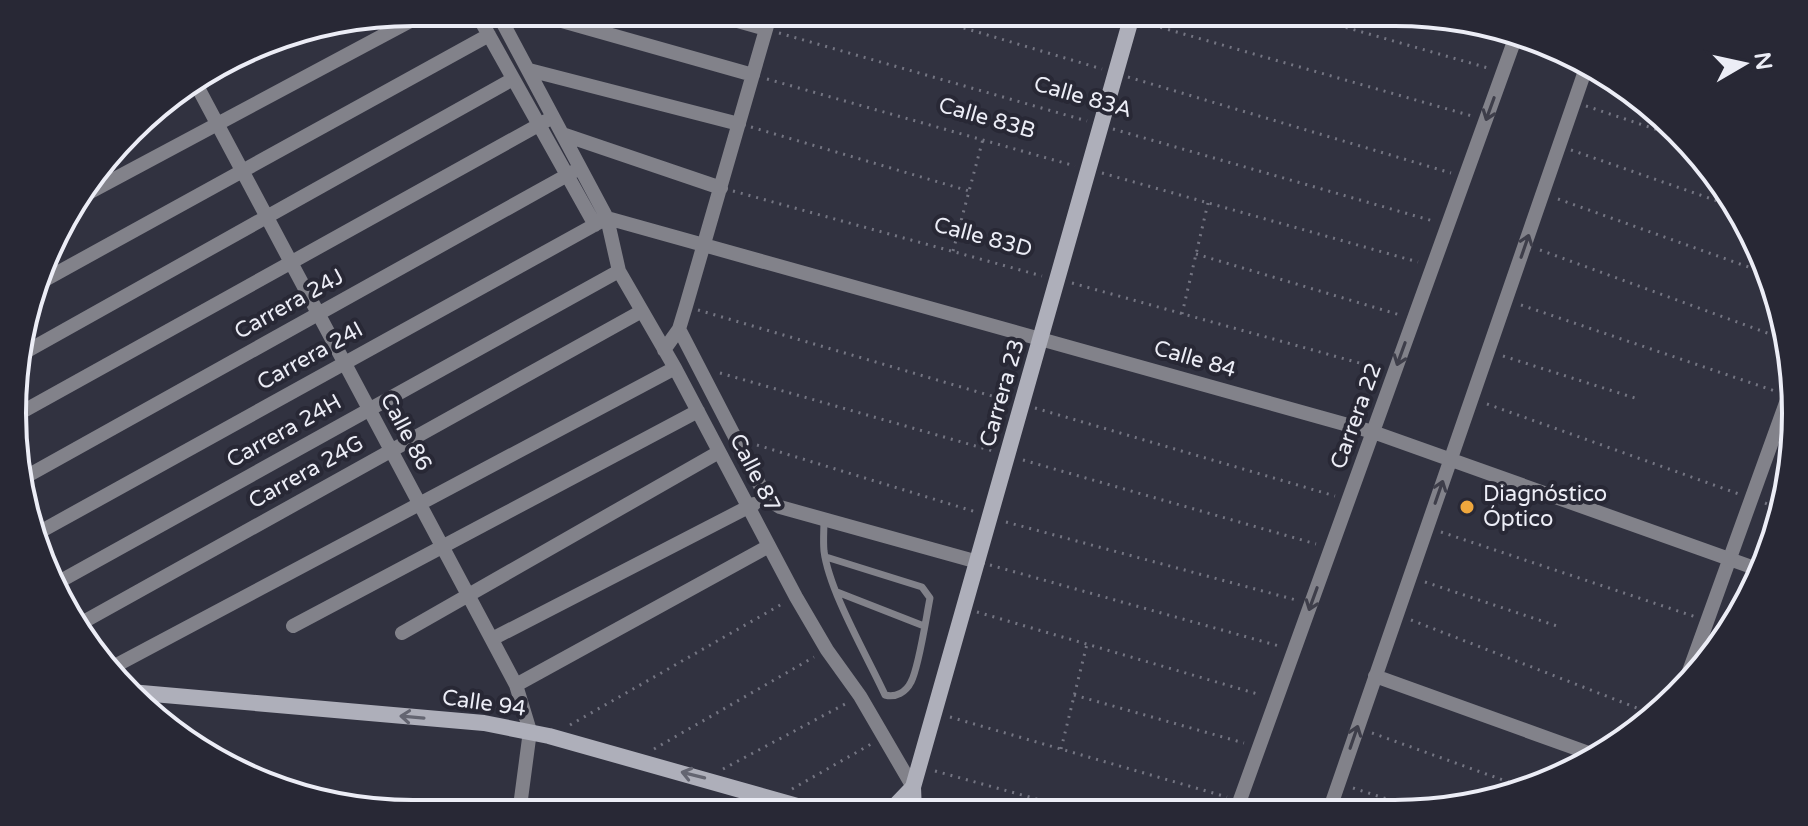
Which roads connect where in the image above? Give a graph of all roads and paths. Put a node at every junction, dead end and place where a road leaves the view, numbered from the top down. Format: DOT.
graph roads {
  1 [pos="484,26"];
  2 [pos="505,26"];
  3 [pos="580,26"];
  4 [pos="755,26"];
  5 [pos="767,26"];
  6 [pos="957,26"];
  7 [pos="1129,26"];
  8 [pos="1166,26"];
  9 [pos="1341,26"];
  10 [pos="400,27"];
  11 [pos="766,29"];
  12 [pos="489,35"];
  13 [pos="1513,45"];
  14 [pos="529,70"];
  15 [pos="1503,72"];
  16 [pos="1116,73"];
  17 [pos="753,75"];
  18 [pos="1584,75"];
  19 [pos="513,79"];
  20 [pos="199,90"];
  21 [pos="1575,102"];
  22 [pos="1486,120"];
  23 [pos="547,121"];
  24 [pos="217,124"];
  25 [pos="739,124"];
  26 [pos="1101,126"];
  27 [pos="1659,130"];
  28 [pos="562,134"];
  29 [pos="983,139"];
  30 [pos="1559,146"];
  31 [pos="1089,169"];
  32 [pos="242,171"];
  33 [pos="574,171"];
  34 [pos="1465,178"];
  35 [pos="99,187"];
  36 [pos="721,188"];
  37 [pos="969,191"];
  38 [pos="1543,193"];
  39 [pos="1719,202"];
  40 [pos="1208,203"];
  41 [pos="266,217"];
  42 [pos="601,221"];
  43 [pos="1448,225"];
  44 [pos="705,245"];
  45 [pos="1525,245"];
  46 [pos="953,251"];
  47 [pos="1196,254"];
  48 [pos="291,262"];
  49 [pos="1433,266"];
  50 [pos="1754,269"];
  51 [pos="619,271"];
  52 [pos="51,276"];
  53 [pos="1057,280"];
  54 [pos="1506,300"];
  55 [pos="686,306"];
  56 [pos="642,311"];
  57 [pos="318,313"];
  58 [pos="1182,314"];
  59 [pos="1414,319"];
  60 [pos="679,329"];
  61 [pos="1774,336"];
  62 [pos="1041,339"];
  63 [pos="31,349"];
  64 [pos="664,350"];
  65 [pos="1488,351"];
  66 [pos="344,362"];
  67 [pos="675,368"];
  68 [pos="1395,373"];
  69 [pos="1781,389"];
  70 [pos="1472,399"];
  71 [pos="1638,399"];
  72 [pos="1022,404"];
  73 [pos="369,409"];
  74 [pos="26,410"];
  75 [pos="698,411"];
  76 [pos="1782,414"];
  77 [pos="1373,432"];
  78 [pos="736,439"];
  79 [pos="391,450"];
  80 [pos="719,452"];
  81 [pos="1451,459"];
  82 [pos="31,474"];
  83 [pos="1751,498"];
  84 [pos="1349,500"];
  85 [pos="419,503"];
  86 [pos="774,503"];
  87 [pos="746,506"];
  88 [pos="990,517"];
  89 [pos="824,519"];
  90 [pos="44,529"];
  91 [pos="1447,534"];
  92 [pos="769,546"];
  93 [pos="442,547"];
  94 [pos="826,557"];
  95 [pos="1730,559"];
  96 [pos="978,562"];
  97 [pos="1750,566"];
  98 [pos="1410,577"];
  99 [pos="64,579"];
  100 [pos="837,592"];
  101 [pos="468,596"];
  102 [pos="796,597"];
  103 [pos="1311,604"];
  104 [pos="964,608"];
  105 [pos="1397,614"];
  106 [pos="86,620"];
  107 [pos="1707,621"];
  108 [pos="293,626"];
  109 [pos="924,626"];
  110 [pos="1557,626"];
  111 [pos="402,633"];
  112 [pos="492,639"];
  113 [pos="1087,644"];
  114 [pos="827,650"];
  115 [pos="1294,650"];
  116 [pos="1693,659"];
  117 [pos="119,664"];
  118 [pos="1375,676"];
  119 [pos="516,685"];
  120 [pos="146,693"];
  121 [pos="1074,695"];
  122 [pos="860,696"];
  123 [pos="1277,700"];
  124 [pos="1643,710"];
  125 [pos="935,713"];
  126 [pos="1357,728"];
  127 [pos="530,731"];
  128 [pos="549,736"];
  129 [pos="882,737"];
  130 [pos="1259,747"];
  131 [pos="1061,749"];
  132 [pos="1583,751"];
  133 [pos="634,761"];
  134 [pos="919,767"];
  135 [pos="705,778"];
  136 [pos="1509,782"];
  137 [pos="913,787"];
  138 [pos="1356,789"];
  139 [pos="775,799"];
  140 [pos="521,800"];
  141 [pos="778,800"];
  142 [pos="901,800"];
  143 [pos="914,800"];
  144 [pos="1040,800"];
  145 [pos="1219,800"];
  146 [pos="1240,800"];
  147 [pos="1333,800"];
  148 [pos="1390,800"];
  1 -- 12 [label="street"];
  2 -- 14 [label="street"];
  3 -- 17 [label="street"];
  4 -- 11 [label="street"];
  5 -- 11 [label="street"];
  6 -- 16 [label="path"];
  7 -- 16 [label="street, Carrera 23"];
  8 -- 22 [label="path"];
  9 -- 15 [label="path"];
  10 -- 24 [label="street"];
  11 -- 17 [label="street"];
  11 -- 26 [label="path, Calle 83A"];
  12 -- 19 [label="street"];
  12 -- 32 [label="street"];
  13 -- 15 [label="street, Carrera 22"];
  14 -- 23 [label="street"];
  14 -- 25 [label="street"];
  15 -- 22 [label="street, Carrera 22, one-way"];
  16 -- 26 [label="street, Carrera 23"];
  16 -- 34 [label="path"];
  17 -- 25 [label="street"];
  17 -- 29 [label="path, Calle 83B"];
  18 -- 21 [label="street"];
  19 -- 23 [label="street"];
  19 -- 41 [label="street"];
  20 -- 24 [label="street, Calle 86"];
  21 -- 27 [label="path"];
  21 -- 30 [label="street"];
  22 -- 34 [label="street, Carrera 22"];
  23 -- 28 [label="street"];
  23 -- 33 [label="street"];
  23 -- 48 [label="street"];
  24 -- 32 [label="street, Calle 86"];
  24 -- 35 [label="street"];
  25 -- 36 [label="street"];
  25 -- 37 [label="path"];
  26 -- 31 [label="street, Carrera 23"];
  26 -- 43 [label="path, Calle 83A"];
  28 -- 33 [label="street"];
  28 -- 36 [label="street"];
  29 -- 31 [label="path, Calle 83B"];
  29 -- 37 [label="path"];
  30 -- 38 [label="street"];
  30 -- 39 [label="path"];
  31 -- 40 [label="path, Calle 83B"];
  31 -- 53 [label="street, Carrera 23"];
  32 -- 41 [label="street, Calle 86"];
  32 -- 52 [label="street"];
  33 -- 42 [label="street, Calle 87"];
  33 -- 57 [label="street, Carrera 24J"];
  34 -- 43 [label="street, Carrera 22"];
  36 -- 44 [label="street"];
  36 -- 46 [label="path, Calle 83D"];
  37 -- 46 [label="path"];
  38 -- 45 [label="street"];
  38 -- 50 [label="path"];
  40 -- 47 [label="path"];
  40 -- 49 [label="path, Calle 83B"];
  41 -- 48 [label="street, Calle 86"];
  41 -- 63 [label="street"];
  42 -- 44 [label="street, Calle 84"];
  42 -- 51 [label="street, Calle 87"];
  42 -- 66 [label="street, Carrera 24I"];
  43 -- 49 [label="street, Carrera 22"];
  44 -- 55 [label="street"];
  44 -- 62 [label="street, Calle 84"];
  54 -- 45 [label="street, one-way"];
  45 -- 61 [label="path"];
  46 -- 53 [label="path, Calle 83D"];
  47 -- 58 [label="path"];
  47 -- 59 [label="path"];
  48 -- 57 [label="street, Calle 86"];
  48 -- 74 [label="street"];
  49 -- 59 [label="street, Carrera 22"];
  51 -- 56 [label="street, Calle 87"];
  51 -- 73 [label="street, Carrera 24H"];
  53 -- 58 [label="path, Calle 83D"];
  53 -- 62 [label="street, Carrera 23"];
  54 -- 65 [label="street"];
  54 -- 69 [label="path"];
  55 -- 60 [label="street"];
  55 -- 72 [label="path"];
  56 -- 64 [label="street, Calle 87"];
  56 -- 79 [label="street, Carrera 24G"];
  57 -- 66 [label="street, Calle 86"];
  57 -- 82 [label="street, Carrera 24J"];
  58 -- 68 [label="path, Calle 83D"];
  59 -- 68 [label="street, Carrera 22, one-way"];
  60 -- 64 [label="street"];
  60 -- 78 [label="street"];
  62 -- 72 [label="street, Carrera 23"];
  62 -- 77 [label="street, Calle 84"];
  64 -- 67 [label="street, Calle 87"];
  65 -- 70 [label="street"];
  65 -- 71 [label="path"];
  66 -- 73 [label="street, Calle 86"];
  66 -- 90 [label="street, Carrera 24I"];
  67 -- 75 [label="street, Calle 87"];
  67 -- 85 [label="street"];
  68 -- 77 [label="street, Carrera 22"];
  70 -- 81 [label="street"];
  70 -- 83 [label="path"];
  72 -- 84 [label="path"];
  72 -- 88 [label="street, Carrera 23"];
  73 -- 79 [label="street, Calle 86"];
  73 -- 99 [label="street, Carrera 24H"];
  75 -- 80 [label="street, Calle 87"];
  75 -- 93 [label="street"];
  76 -- 83 [label="street"];
  77 -- 81 [label="street, Calle 84"];
  77 -- 84 [label="street, Carrera 22"];
  78 -- 86 [label="street"];
  78 -- 88 [label="path"];
  79 -- 85 [label="street, Calle 86"];
  79 -- 106 [label="street, Carrera 24G"];
  80 -- 87 [label="street, Calle 87"];
  80 -- 101 [label="street"];
  81 -- 95 [label="street, Calle 84"];
  98 -- 81 [label="street, one-way"];
  83 -- 95 [label="street"];
  84 -- 103 [label="street, Carrera 22, one-way"];
  85 -- 93 [label="street, Calle 86"];
  85 -- 117 [label="street"];
  86 -- 87 [label="street"];
  86 -- 89 [label="street"];
  87 -- 92 [label="street, Calle 87"];
  87 -- 112 [label="street"];
  88 -- 96 [label="street, Carrera 23"];
  88 -- 103 [label="path"];
  89 -- 94 [label="lane"];
  89 -- 96 [label="street"];
  91 -- 107 [label="path"];
  92 -- 102 [label="street, Calle 87"];
  92 -- 119 [label="street"];
  93 -- 101 [label="street, Calle 86"];
  93 -- 108 [label="street"];
  94 -- 100 [label="lane"];
  94 -- 109 [label="lane"];
  95 -- 97 [label="street, Calle 84"];
  95 -- 107 [label="street"];
  96 -- 104 [label="street, Carrera 23"];
  96 -- 115 [label="path"];
  98 -- 105 [label="street"];
  98 -- 110 [label="path"];
  100 -- 109 [label="lane"];
  100 -- 109 [label="lane"];
  101 -- 111 [label="street"];
  101 -- 112 [label="street, Calle 86"];
  102 -- 114 [label="street, Calle 87"];
  102 -- 128 [label="path"];
  103 -- 115 [label="street, Carrera 22"];
  104 -- 113 [label="path"];
  104 -- 125 [label="street, Carrera 23"];
  105 -- 118 [label="street"];
  105 -- 124 [label="path"];
  107 -- 116 [label="street"];
  112 -- 119 [label="street, Calle 86"];
  113 -- 121 [label="path"];
  113 -- 123 [label="path"];
  114 -- 122 [label="street, Calle 87"];
  114 -- 133 [label="path"];
  115 -- 123 [label="street, Carrera 22"];
  118 -- 126 [label="street"];
  118 -- 132 [label="street"];
  119 -- 127 [label="street, Calle 86"];
  127 -- 120 [label="street, Calle 94, one-way"];
  121 -- 130 [label="path"];
  121 -- 131 [label="path"];
  122 -- 129 [label="street, Calle 87"];
  122 -- 135 [label="path"];
  123 -- 130 [label="street, Carrera 22"];
  125 -- 131 [label="path"];
  125 -- 134 [label="street, Carrera 23"];
  126 -- 136 [label="path"];
  147 -- 126 [label="street, one-way"];
  127 -- 128 [label="street, Calle 94"];
  127 -- 140 [label="street, Calle 86"];
  128 -- 133 [label="street, Calle 94"];
  129 -- 137 [label="street, Calle 87"];
  129 -- 139 [label="path"];
  130 -- 146 [label="street, Carrera 22"];
  131 -- 145 [label="path"];
  135 -- 133 [label="street, Calle 94, one-way"];
  134 -- 137 [label="street, Carrera 23"];
  134 -- 144 [label="path"];
  135 -- 139 [label="street, Calle 94"];
  137 -- 142 [label="street, Carrera 23"];
  137 -- 143 [label="street, Carrera 23"];
  138 -- 148 [label="path"];
  139 -- 141 [label="street, Calle 94"];
}
